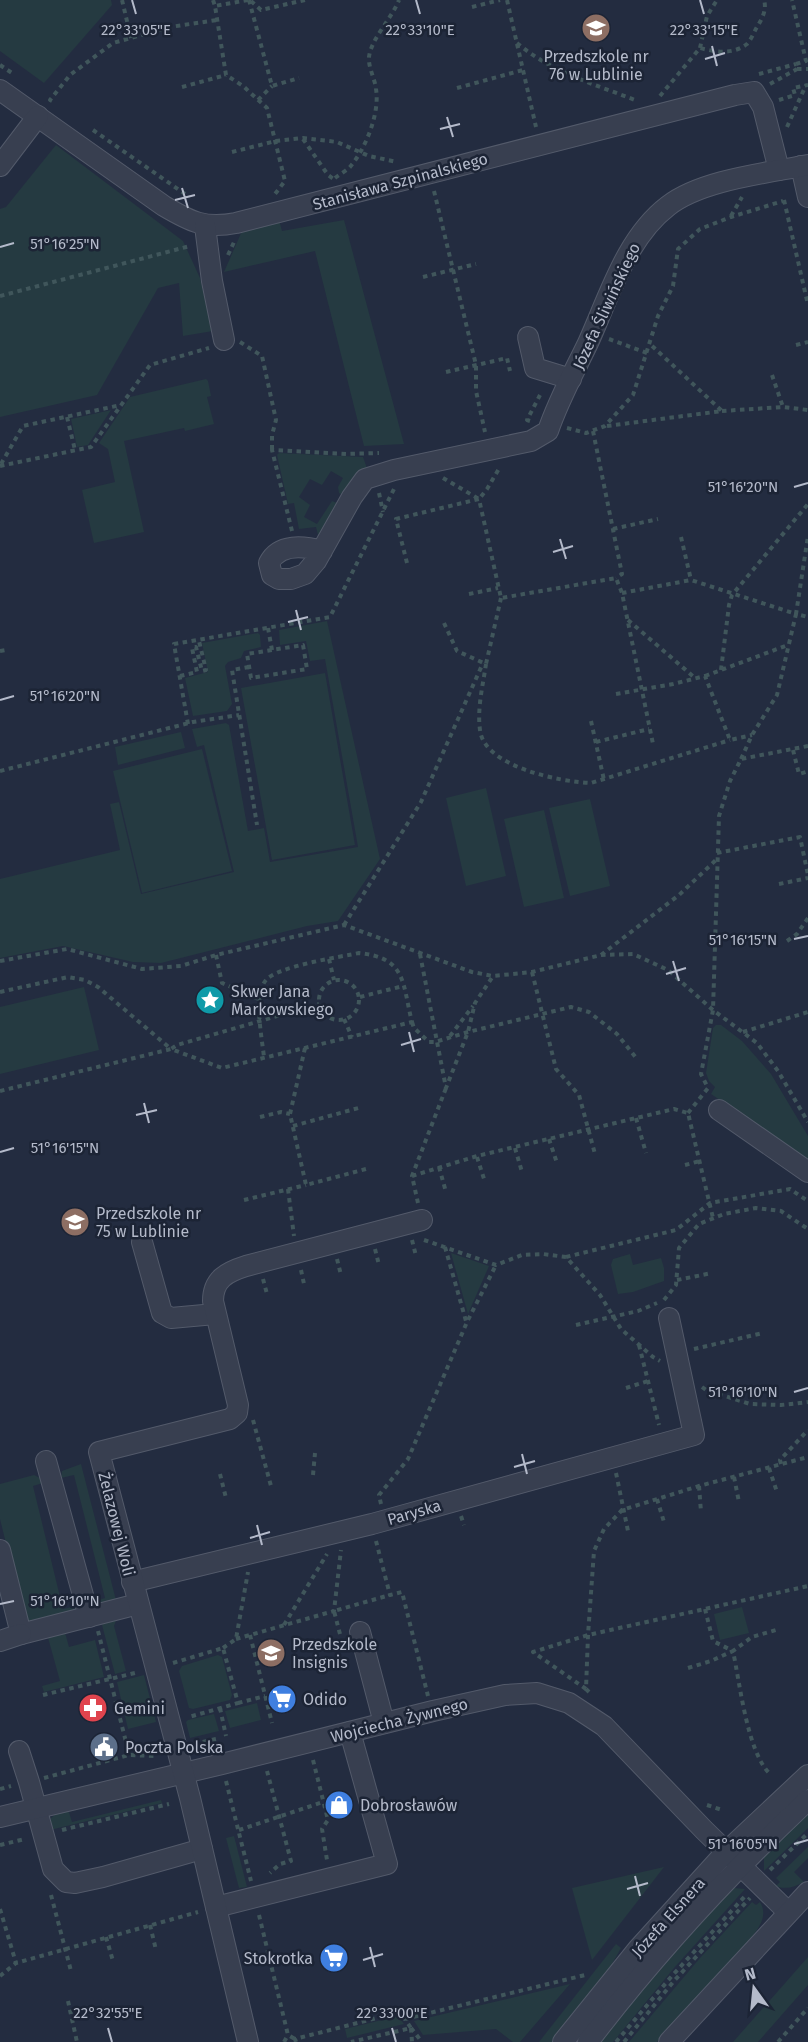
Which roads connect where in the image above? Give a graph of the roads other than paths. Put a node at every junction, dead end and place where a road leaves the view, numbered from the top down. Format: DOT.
graph roads {
  1 [pos="0,90"];
  2 [pos="38,116"];
  3 [pos="804,165"];
  4 [pos="0,166"];
  5 [pos="778,170"];
  6 [pos="808,196"];
  7 [pos="205,226"];
  8 [pos="528,337"];
  9 [pos="224,339"];
  10 [pos="563,376"];
  11 [pos="322,550"];
  12 [pos="719,1110"];
  13 [pos="808,1172"];
  14 [pos="422,1220"];
  15 [pos="142,1242"];
  16 [pos="215,1314"];
  17 [pos="669,1318"];
  18 [pos="46,1461"];
  19 [pos="0,1550"];
  20 [pos="132,1582"];
  21 [pos="138,1604"];
  22 [pos="91,1616"];
  23 [pos="360,1632"];
  24 [pos="21,1634"];
  25 [pos="0,1641"];
  26 [pos="384,1723"];
  27 [pos="350,1732"];
  28 [pos="19,1751"];
  29 [pos="183,1773"];
  30 [pos="808,1775"];
  31 [pos="808,1800"];
  32 [pos="36,1808"];
  33 [pos="0,1817"];
  34 [pos="202,1849"];
  35 [pos="733,1858"];
  36 [pos="808,1892"];
  37 [pos="216,1907"];
  38 [pos="788,1912"];
  39 [pos="248,2042"];
  40 [pos="562,2042"];
  41 [pos="588,2042"];
  42 [pos="669,2042"];
  1 -- 2 [label="street, Stanisława Szpinalskiego"];
  2 -- 4 [label="street"];
  2 -- 7 [label="street, Stanisława Szpinalskiego"];
  3 -- 5 [label="street, Józefa Śliwińskiego"];
  3 -- 6 [label="street"];
  5 -- 7 [label="street, Stanisława Szpinalskiego"];
  5 -- 10 [label="street, Józefa Śliwińskiego"];
  7 -- 9 [label="street"];
  8 -- 10 [label="street"];
  10 -- 11 [label="street, Józefa Śliwińskiego"];
  11 -- 11 [label="street"];
  12 -- 13 [label="street"];
  14 -- 16 [label="street, Żelazowej Woli"];
  15 -- 16 [label="street"];
  16 -- 20 [label="street, Żelazowej Woli"];
  17 -- 20 [label="street, Paryska"];
  18 -- 22 [label="street"];
  19 -- 24 [label="street"];
  20 -- 21 [label="street, Żelazowej Woli"];
  21 -- 22 [label="street"];
  21 -- 29 [label="street, Żelazowej Woli"];
  22 -- 24 [label="street"];
  23 -- 26 [label="street"];
  24 -- 25 [label="street"];
  26 -- 27 [label="street, Wojciecha Żywnego"];
  26 -- 35 [label="street, Wojciecha Żywnego"];
  27 -- 29 [label="street, Wojciecha Żywnego"];
  27 -- 37 [label="street"];
  28 -- 32 [label="street"];
  29 -- 32 [label="street, Wojciecha Żywnego"];
  29 -- 34 [label="street, Żelazowej Woli"];
  30 -- 35 [label="street, Józefa Elsnera"];
  31 -- 35 [label="street, Józefa Elsnera"];
  32 -- 33 [label="street, Wojciecha Żywnego"];
  32 -- 34 [label="street"];
  34 -- 37 [label="street, Żelazowej Woli"];
  35 -- 38 [label="street, Wojciecha Żywnego"];
  35 -- 40 [label="street, Józefa Elsnera"];
  35 -- 41 [label="street, Józefa Elsnera"];
  36 -- 38 [label="street"];
  37 -- 39 [label="street, Żelazowej Woli"];
  38 -- 42 [label="street"];
}
